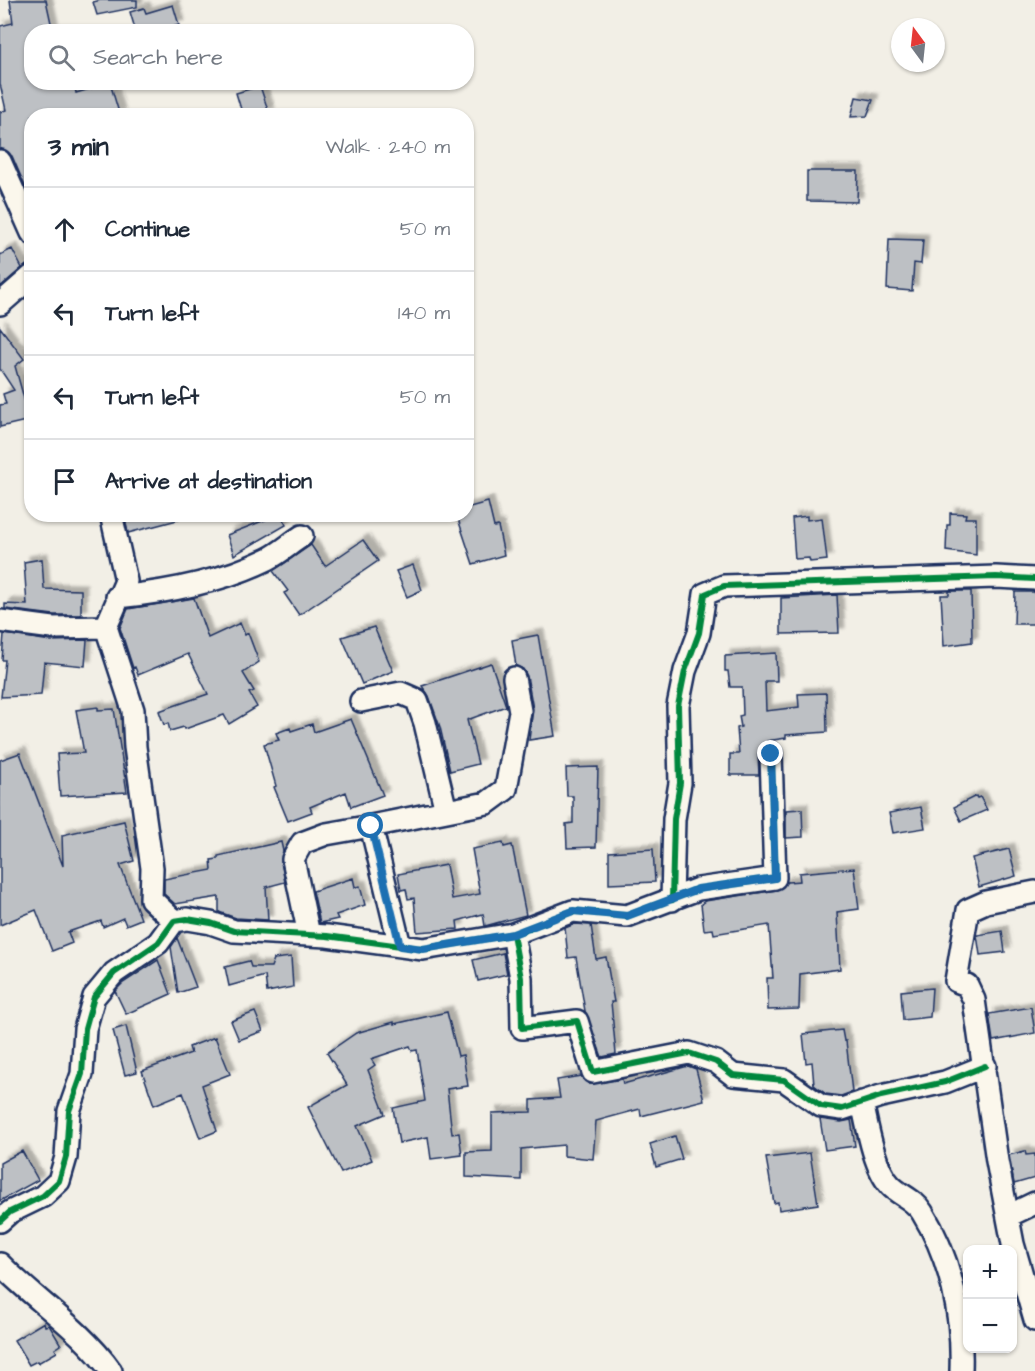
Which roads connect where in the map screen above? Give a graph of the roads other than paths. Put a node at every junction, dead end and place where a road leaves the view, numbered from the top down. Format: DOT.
graph roads {
  1 [pos="0,161"];
  2 [pos="24,215"];
  3 [pos="24,283"];
  4 [pos="0,304"];
  5 [pos="113,522"];
  6 [pos="302,536"];
  7 [pos="1035,579"];
  8 [pos="117,597"];
  9 [pos="0,621"];
  10 [pos="106,627"];
  11 [pos="514,678"];
  12 [pos="361,701"];
  13 [pos="771,754"];
  14 [pos="446,811"];
  15 [pos="371,826"];
  16 [pos="1035,892"];
  17 [pos="672,900"];
  18 [pos="174,921"];
  19 [pos="513,934"];
  20 [pos="309,935"];
  21 [pos="400,946"];
  22 [pos="985,1066"];
  23 [pos="862,1102"];
  24 [pos="1035,1203"];
  25 [pos="1008,1216"];
  26 [pos="0,1221"];
  27 [pos="0,1264"];
  28 [pos="1035,1320"];
  29 [pos="111,1371"];
  30 [pos="961,1371"];
  1 -- 2 [label="street"];
  3 -- 4 [label="street"];
  5 -- 8 [label="street"];
  6 -- 8 [label="street"];
  7 -- 17 [label="street"];
  8 -- 10 [label="street"];
  9 -- 10 [label="street"];
  10 -- 18 [label="street"];
  11 -- 14 [label="street"];
  12 -- 14 [label="street"];
  13 -- 17 [label="street"];
  14 -- 15 [label="street"];
  15 -- 20 [label="street"];
  15 -- 21 [label="street"];
  16 -- 22 [label="street"];
  17 -- 19 [label="street"];
  18 -- 20 [label="street"];
  18 -- 26 [label="street"];
  19 -- 21 [label="street"];
  19 -- 23 [label="street"];
  20 -- 21 [label="street"];
  22 -- 23 [label="street"];
  22 -- 25 [label="street"];
  23 -- 30 [label="street"];
  24 -- 25 [label="street"];
  25 -- 28 [label="street"];
  27 -- 29 [label="street"];
}
